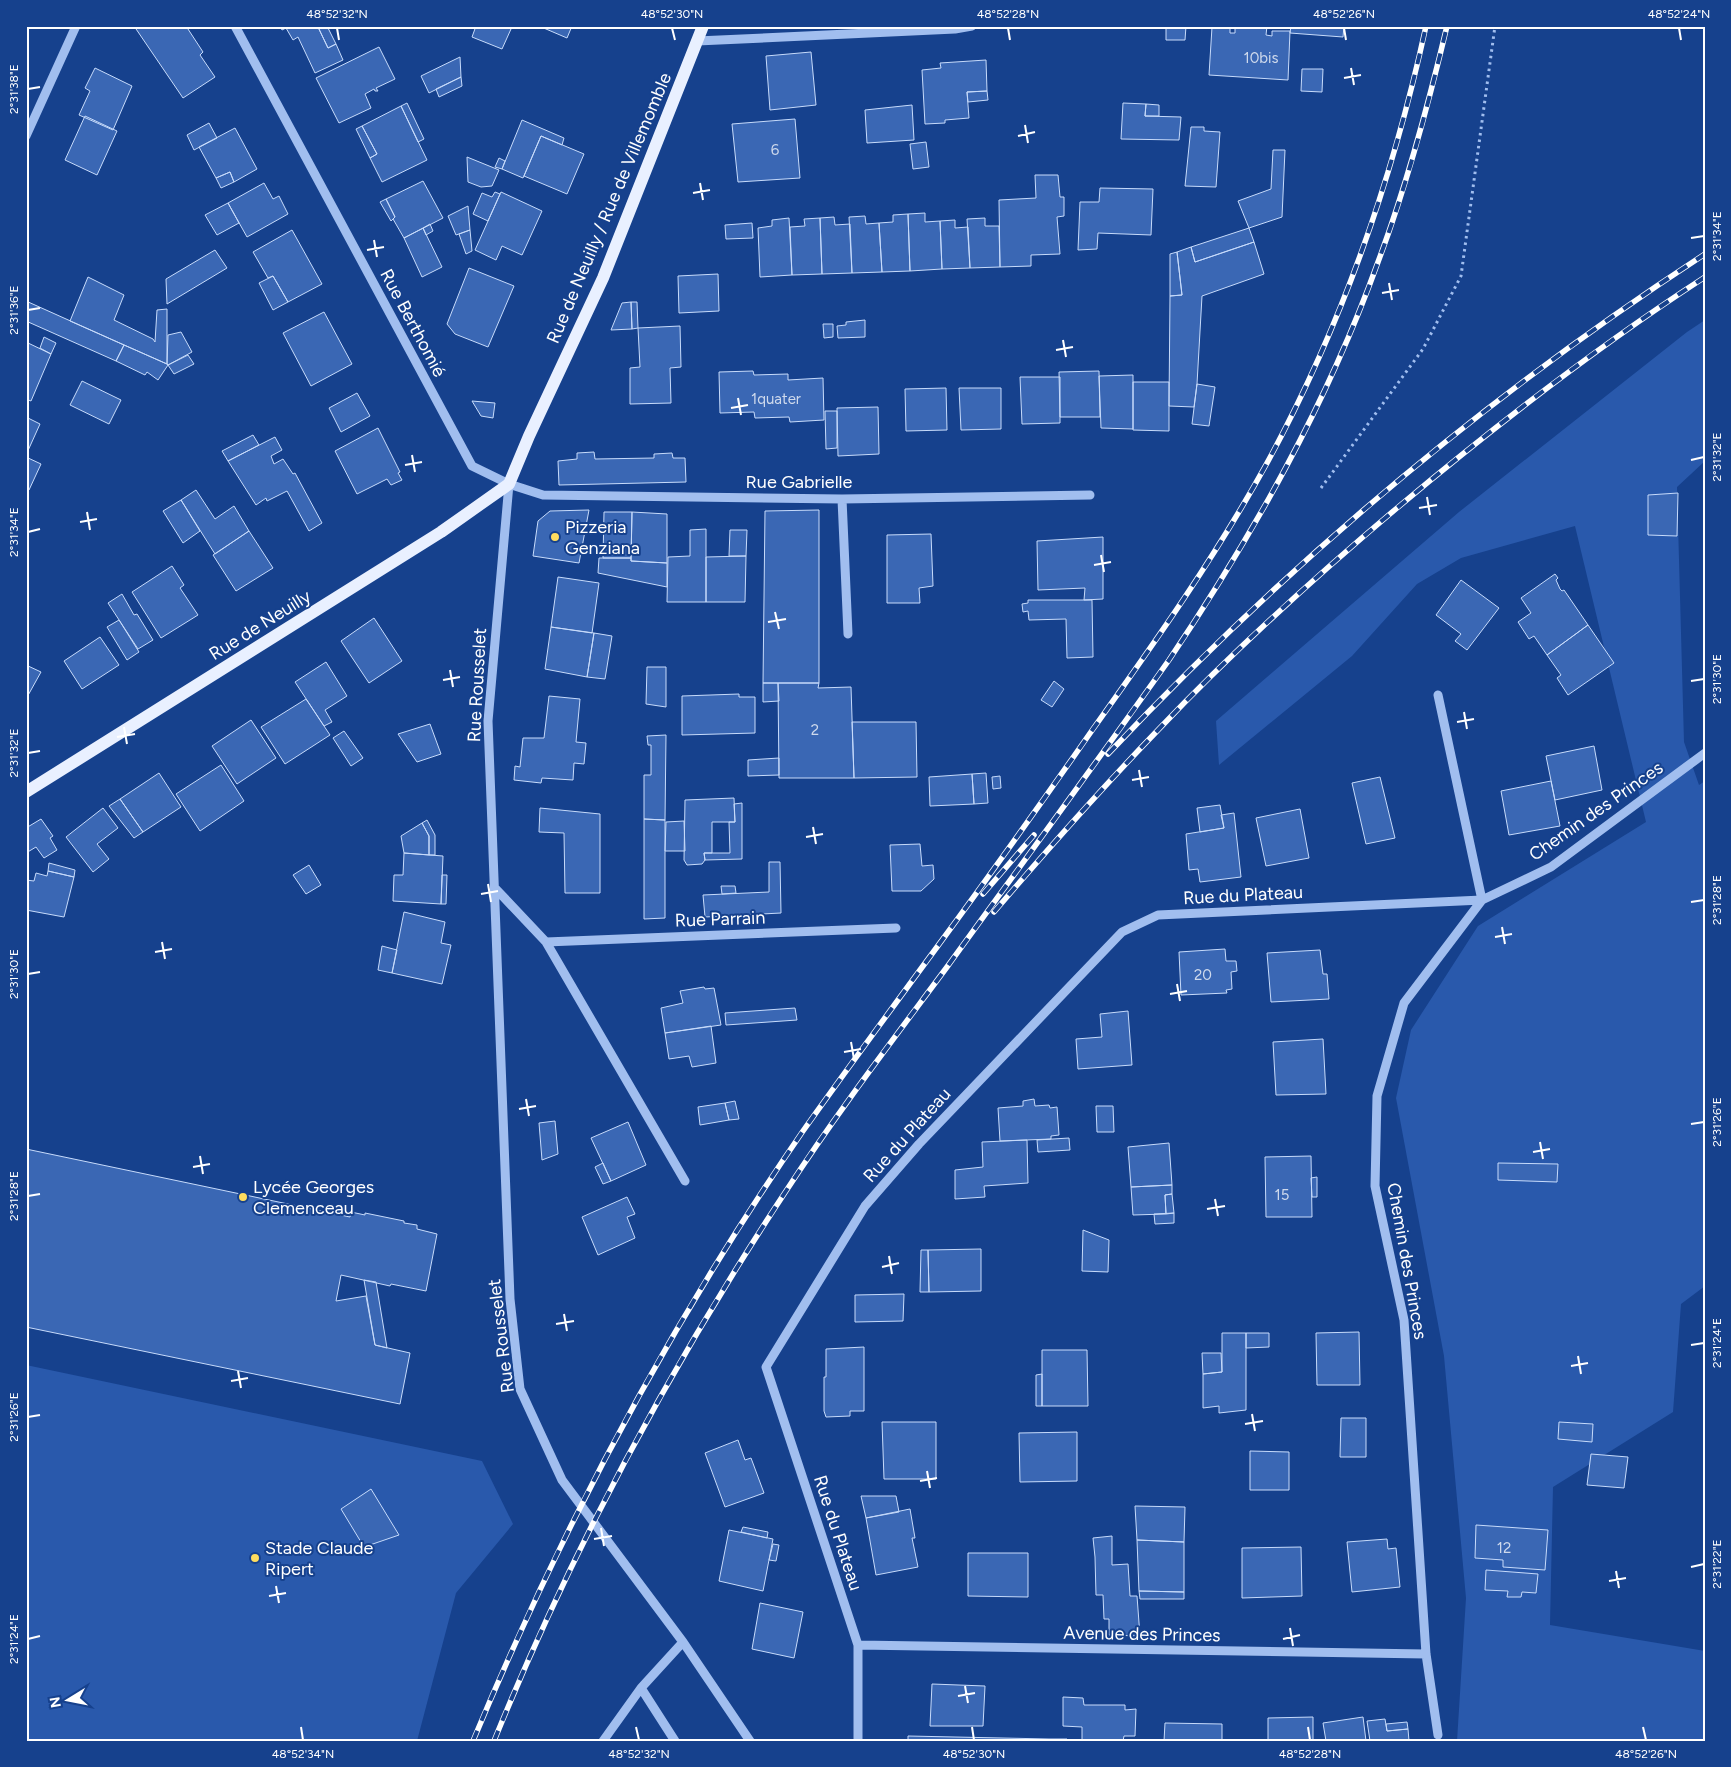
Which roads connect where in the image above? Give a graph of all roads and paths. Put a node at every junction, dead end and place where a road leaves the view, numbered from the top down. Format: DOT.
graph roads {
  1 [pos="76,26"];
  2 [pos="235,26"];
  3 [pos="703,26"];
  4 [pos="972,26"];
  5 [pos="1495,26"];
  6 [pos="697,42"];
  7 [pos="26,136"];
  8 [pos="509,484"];
  9 [pos="1322,488"];
  10 [pos="1090,495"];
  11 [pos="842,499"];
  12 [pos="848,634"];
  13 [pos="1438,695"];
  14 [pos="1705,753"];
  15 [pos="28,788"];
  16 [pos="495,888"];
  17 [pos="1482,900"];
  18 [pos="896,928"];
  19 [pos="546,942"];
  20 [pos="685,1181"];
  21 [pos="683,1642"];
  22 [pos="858,1645"];
  23 [pos="1426,1654"];
  24 [pos="641,1688"];
  25 [pos="1438,1736"];
  26 [pos="603,1741"];
  27 [pos="675,1741"];
  28 [pos="750,1741"];
  29 [pos="858,1741"];
  1 -- 7 [label="street"];
  2 -- 8 [label="street, Rue Berthomié"];
  3 -- 6 [label="main road, Rue de Neuilly / Rue de Villemomble"];
  4 -- 6 [label="street"];
  5 -- 9 [label="path"];
  6 -- 8 [label="main road, Rue de Neuilly / Rue de Villemomble"];
  8 -- 11 [label="street, Rue Gabrielle"];
  8 -- 15 [label="main road, Rue de Neuilly"];
  8 -- 16 [label="street, Rue Rousselet"];
  10 -- 11 [label="street, Rue Gabrielle"];
  11 -- 12 [label="street"];
  13 -- 17 [label="street"];
  14 -- 17 [label="street, Chemin des Princes"];
  16 -- 19 [label="street"];
  16 -- 21 [label="street, Rue Rousselet"];
  17 -- 22 [label="street, Rue du Plateau"];
  17 -- 23 [label="street, Chemin des Princes"];
  18 -- 19 [label="street, Rue Parrain"];
  19 -- 20 [label="street"];
  21 -- 24 [label="street"];
  21 -- 28 [label="street, Rue Rousselet"];
  22 -- 23 [label="street, Avenue des Princes"];
  22 -- 29 [label="street, Rue du Plateau"];
  23 -- 25 [label="street, Chemin des Princes"];
  24 -- 26 [label="street"];
  24 -- 27 [label="street"];
}
